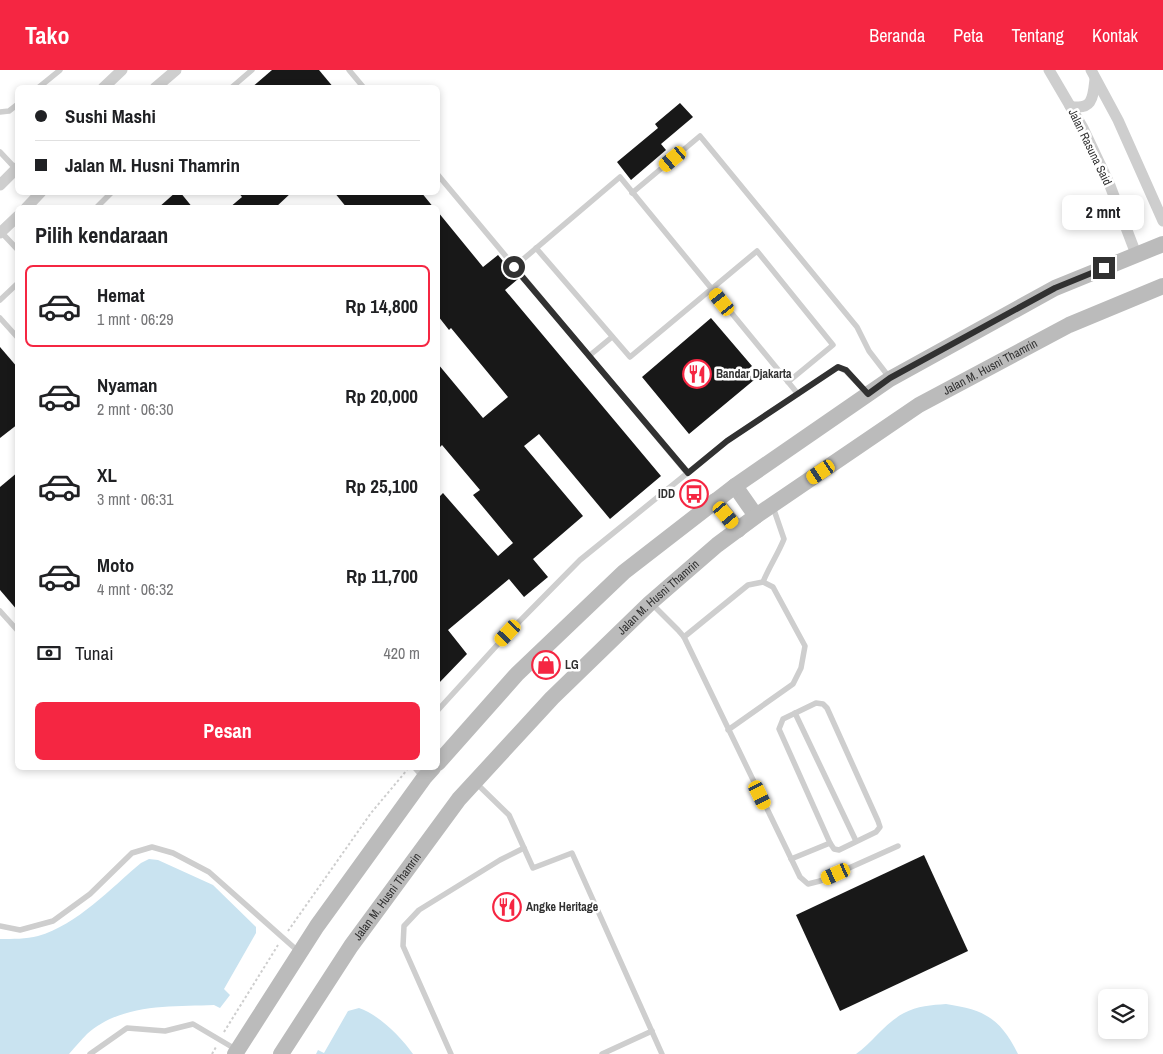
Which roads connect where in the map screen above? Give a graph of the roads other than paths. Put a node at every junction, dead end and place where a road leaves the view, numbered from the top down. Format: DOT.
graph roads {
  1 [pos="60,70"];
  2 [pos="122,70"];
  3 [pos="176,70"];
  4 [pos="252,70"];
  5 [pos="349,70"];
  6 [pos="1049,70"];
  7 [pos="1093,74"];
  8 [pos="42,85"];
  9 [pos="106,85"];
  10 [pos="158,85"];
  11 [pos="234,85"];
  12 [pos="362,85"];
  13 [pos="15,106"];
  14 [pos="1070,106"];
  15 [pos="0,112"];
  16 [pos="0,152"];
  17 [pos="15,166"];
  18 [pos="15,170"];
  19 [pos="440,177"];
  20 [pos="0,185"];
  21 [pos="632,192"];
  22 [pos="38,195"];
  23 [pos="109,195"];
  24 [pos="29,205"];
  25 [pos="99,205"];
  26 [pos="15,219"];
  27 [pos="1163,221"];
  28 [pos="0,232"];
  29 [pos="1163,244"];
  30 [pos="15,247"];
  31 [pos="536,248"];
  32 [pos="1136,254"];
  33 [pos="514,267"];
  34 [pos="1163,286"];
  35 [pos="15,287"];
  36 [pos="711,288"];
  37 [pos="0,300"];
  38 [pos="0,318"];
  39 [pos="15,335"];
  40 [pos="612,337"];
  41 [pos="589,356"];
  42 [pos="890,378"];
  43 [pos="788,382"];
  44 [pos="798,394"];
  45 [pos="868,394"];
  46 [pos="688,473"];
  47 [pos="735,486"];
  48 [pos="715,501"];
  49 [pos="772,505"];
  50 [pos="756,516"];
  51 [pos="738,530"];
  52 [pos="763,582"];
  53 [pos="650,603"];
  54 [pos="0,611"];
  55 [pos="15,628"];
  56 [pos="684,637"];
  57 [pos="440,708"];
  58 [pos="795,713"];
  59 [pos="728,730"];
  60 [pos="440,761"];
  61 [pos="424,771"];
  62 [pos="475,781"];
  63 [pos="856,841"];
  64 [pos="830,843"];
  65 [pos="898,846"];
  66 [pos="524,848"];
  67 [pos="791,859"];
  68 [pos="0,926"];
  69 [pos="300,953"];
  70 [pos="652,1031"];
  71 [pos="237,1052"];
  72 [pos="90,1054"];
  73 [pos="282,1054"];
  74 [pos="451,1054"];
  75 [pos="602,1054"];
  76 [pos="662,1054"];
  1 -- 8 [label="lane"];
  2 -- 9 [label="street"];
  3 -- 10 [label="street"];
  4 -- 11 [label="lane"];
  5 -- 12 [label="lane"];
  6 -- 14 [label="street, Jalan Rasuna Said"];
  7 -- 14 [label="street"];
  7 -- 27 [label="street"];
  13 -- 15 [label="lane"];
  14 -- 32 [label="street, Jalan Rasuna Said"];
  16 -- 17 [label="lane"];
  18 -- 20 [label="street"];
  19 -- 33 [label="lane"];
  21 -- 31 [label="lane"];
  21 -- 36 [label="lane"];
  21 -- 42 [label="lane"];
  22 -- 24 [label="street"];
  23 -- 25 [label="lane"];
  26 -- 28 [label="street"];
  28 -- 30 [label="lane"];
  29 -- 32 [label="main road"];
  31 -- 33 [label="lane"];
  31 -- 40 [label="lane"];
  32 -- 42 [label="main road"];
  33 -- 41 [label="lane"];
  34 -- 49 [label="main road, Jalan M. Husni Thamrin"];
  35 -- 37 [label="lane"];
  36 -- 40 [label="lane"];
  36 -- 43 [label="lane"];
  36 -- 43 [label="lane"];
  38 -- 39 [label="lane"];
  40 -- 41 [label="lane"];
  41 -- 46 [label="lane"];
  42 -- 45 [label="main road"];
  43 -- 44 [label="lane"];
  44 -- 45 [label="lane"];
  44 -- 46 [label="lane"];
  45 -- 47 [label="main road"];
  46 -- 57 [label="lane"];
  47 -- 48 [label="main road"];
  47 -- 50 [label="main road"];
  48 -- 51 [label="main road"];
  48 -- 60 [label="main road"];
  49 -- 50 [label="main road, Jalan M. Husni Thamrin"];
  49 -- 52 [label="lane"];
  50 -- 51 [label="main road, Jalan M. Husni Thamrin"];
  51 -- 53 [label="main road, Jalan M. Husni Thamrin"];
  52 -- 56 [label="lane"];
  52 -- 59 [label="lane"];
  53 -- 56 [label="lane"];
  53 -- 62 [label="main road, Jalan M. Husni Thamrin"];
  54 -- 55 [label="lane"];
  56 -- 59 [label="lane"];
  58 -- 63 [label="lane"];
  58 -- 63 [label="lane"];
  58 -- 64 [label="lane"];
  59 -- 67 [label="lane"];
  61 -- 69 [label="main road"];
  62 -- 66 [label="lane"];
  62 -- 73 [label="main road, Jalan M. Husni Thamrin"];
  63 -- 64 [label="lane"];
  64 -- 67 [label="lane"];
  65 -- 67 [label="lane"];
  66 -- 70 [label="lane"];
  66 -- 74 [label="lane"];
  68 -- 69 [label="lane"];
  69 -- 71 [label="main road"];
  70 -- 75 [label="lane"];
  70 -- 76 [label="lane"];
  71 -- 72 [label="lane"];
}
